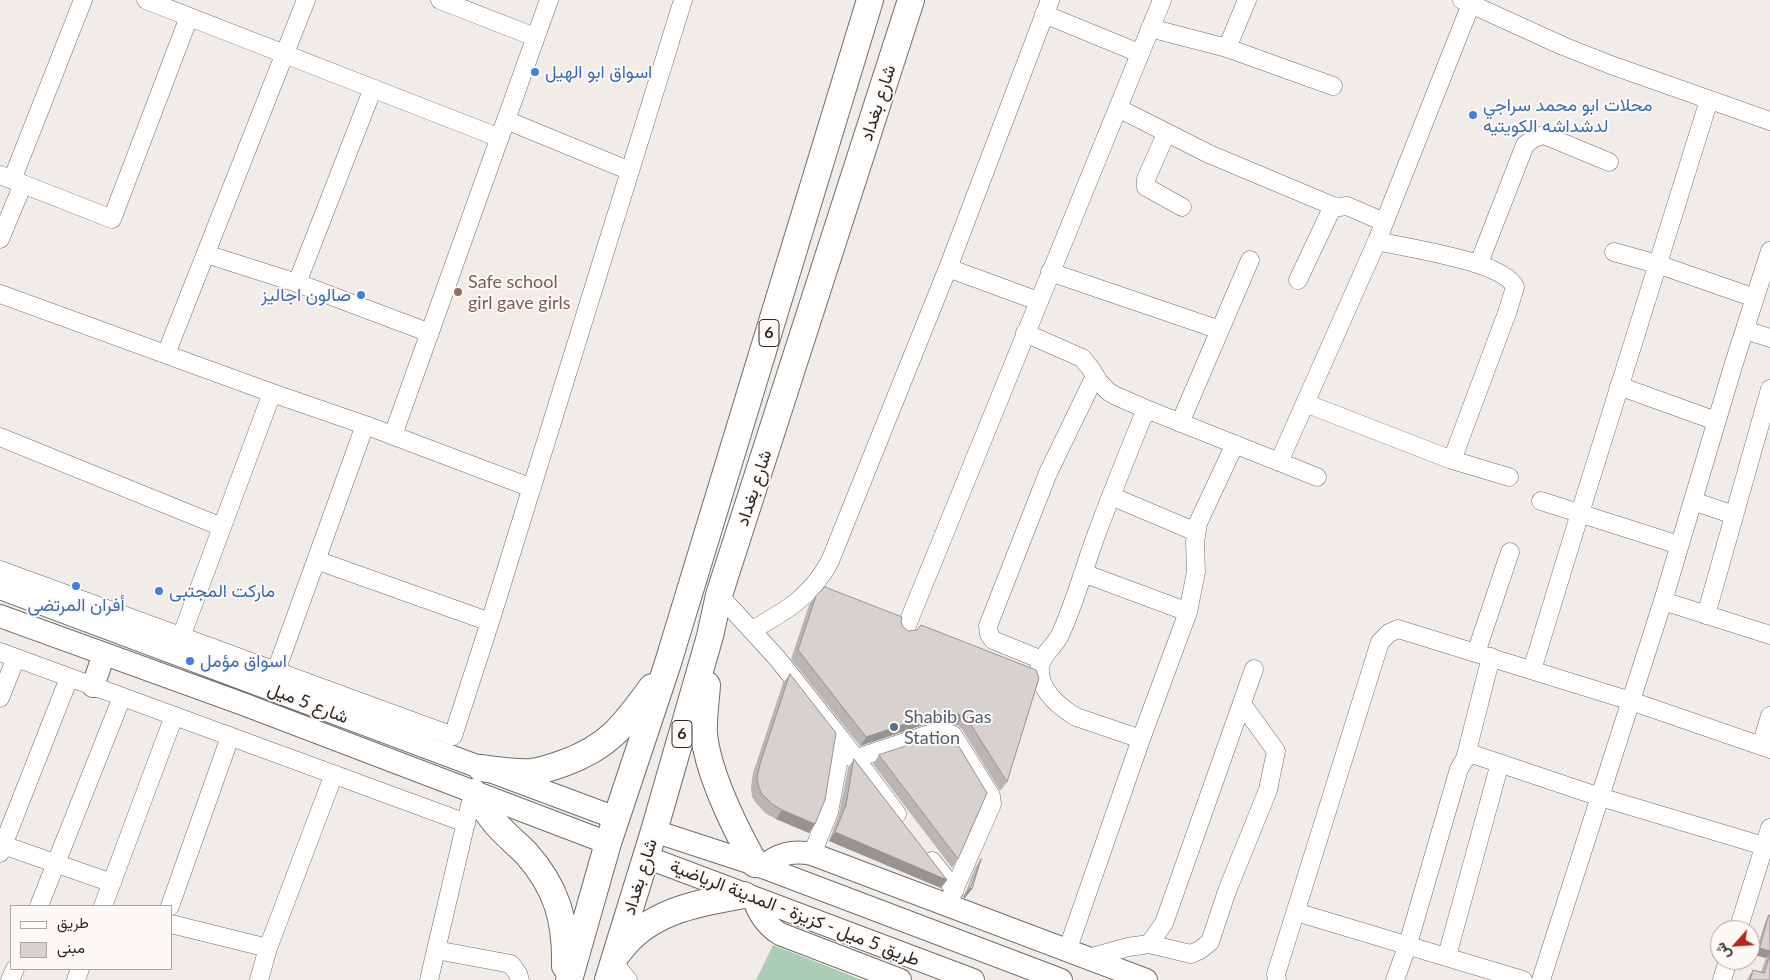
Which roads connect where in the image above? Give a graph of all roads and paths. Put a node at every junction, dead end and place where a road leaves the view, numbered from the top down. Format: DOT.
graph roads {
  1 [pos="83,0"];
  2 [pos="146,0"];
  3 [pos="306,0"];
  4 [pos="440,0"];
  5 [pos="549,0"];
  6 [pos="683,0"];
  7 [pos="870,0"];
  8 [pos="910,0"];
  9 [pos="1162,0"];
  10 [pos="1247,0"];
  11 [pos="1466,2"];
  12 [pos="1047,7"];
  13 [pos="189,17"];
  14 [pos="1150,28"];
  15 [pos="535,37"];
  16 [pos="1227,48"];
  17 [pos="1139,53"];
  18 [pos="284,54"];
  19 [pos="1333,86"];
  20 [pos="373,88"];
  21 [pos="1709,100"];
  22 [pos="1118,108"];
  23 [pos="506,120"];
  24 [pos="1770,121"];
  25 [pos="1166,134"];
  26 [pos="500,138"];
  27 [pos="1609,162"];
  28 [pos="630,171"];
  29 [pos="12,180"];
  30 [pos="1333,206"];
  31 [pos="1182,207"];
  32 [pos="1384,222"];
  33 [pos="0,239"];
  34 [pos="1376,241"];
  35 [pos="1770,251"];
  36 [pos="1614,252"];
  37 [pos="206,254"];
  38 [pos="1250,260"];
  39 [pos="1479,263"];
  40 [pos="1657,264"];
  41 [pos="948,268"];
  42 [pos="1050,272"];
  43 [pos="1298,280"];
  44 [pos="297,283"];
  45 [pos="0,294"];
  46 [pos="1755,298"];
  47 [pos="1038,301"];
  48 [pos="1220,330"];
  49 [pos="1745,330"];
  50 [pos="430,333"];
  51 [pos="1025,333"];
  52 [pos="1770,338"];
  53 [pos="166,354"];
  54 [pos="1095,376"];
  55 [pos="1619,386"];
  56 [pos="1770,389"];
  57 [pos="272,393"];
  58 [pos="1305,404"];
  59 [pos="1146,409"];
  60 [pos="1716,421"];
  61 [pos="1180,422"];
  62 [pos="365,425"];
  63 [pos="1764,434"];
  64 [pos="393,435"];
  65 [pos="0,437"];
  66 [pos="1235,444"];
  67 [pos="1452,460"];
  68 [pos="1279,462"];
  69 [pos="1317,477"];
  70 [pos="1509,477"];
  71 [pos="532,488"];
  72 [pos="1110,496"];
  73 [pos="1541,501"];
  74 [pos="1692,501"];
  75 [pos="1580,513"];
  76 [pos="1734,515"];
  77 [pos="222,527"];
  78 [pos="1196,532"];
  79 [pos="1679,545"];
  80 [pos="1510,552"];
  81 [pos="316,560"];
  82 [pos="0,570"];
  83 [pos="1083,573"];
  84 [pos="0,588"];
  85 [pos="719,595"];
  86 [pos="1663,601"];
  87 [pos="1188,612"];
  88 [pos="1706,614"];
  89 [pos="0,616"];
  90 [pos="490,622"];
  91 [pos="126,625"];
  92 [pos="752,630"];
  93 [pos="905,630"];
  94 [pos="1770,635"];
  95 [pos="710,636"];
  96 [pos="181,637"];
  97 [pos="104,654"];
  98 [pos="8,655"];
  99 [pos="1483,655"];
  100 [pos="1042,660"];
  101 [pos="667,666"];
  102 [pos="1254,669"];
  103 [pos="1532,670"];
  104 [pos="276,671"];
  105 [pos="69,678"];
  106 [pos="93,686"];
  107 [pos="122,697"];
  108 [pos="0,698"];
  109 [pos="1631,701"];
  110 [pos="1242,704"];
  111 [pos="174,716"];
  112 [pos="1770,716"];
  113 [pos="230,737"];
  114 [pos="841,738"];
  115 [pos="1141,739"];
  116 [pos="1765,747"];
  117 [pos="854,759"];
  118 [pos="1465,759"];
  119 [pos="1500,764"];
  120 [pos="334,774"];
  121 [pos="477,780"];
  122 [pos="1600,797"];
  123 [pos="616,818"];
  124 [pos="466,823"];
  125 [pos="907,828"];
  126 [pos="1770,828"];
  127 [pos="654,831"];
  128 [pos="608,843"];
  129 [pos="1764,846"];
  130 [pos="1,847"];
  131 [pos="925,852"];
  132 [pos="812,854"];
  133 [pos="646,857"];
  134 [pos="56,864"];
  135 [pos="759,865"];
  136 [pos="112,883"];
  137 [pos="748,897"];
  138 [pos="951,898"];
  139 [pos="40,905"];
  140 [pos="103,905"];
  141 [pos="170,905"];
  142 [pos="1296,912"];
  143 [pos="1741,920"];
  144 [pos="172,924"];
  145 [pos="1149,944"];
  146 [pos="1408,944"];
  147 [pos="268,948"];
  148 [pos="436,950"];
  149 [pos="1067,950"];
  150 [pos="1447,956"];
  151 [pos="1089,958"];
  152 [pos="616,970"];
  153 [pos="1058,979"];
  154 [pos="259,980"];
  155 [pos="429,980"];
  156 [pos="520,980"];
  157 [pos="565,980"];
  158 [pos="569,980"];
  159 [pos="900,980"];
  160 [pos="973,980"];
  161 [pos="1146,980"];
  162 [pos="1277,980"];
  163 [pos="1395,980"];
  164 [pos="1523,980"];
  165 [pos="1541,980"];
  1 -- 29 [label="street"];
  2 -- 13 [label="street"];
  3 -- 18 [label="street"];
  4 -- 15 [label="street"];
  5 -- 15 [label="street"];
  6 -- 28 [label="street"];
  7 -- 101 [label="highway, شارع بغداد / 6"];
  8 -- 85 [label="highway, شارع بغداد / 6"];
  9 -- 14 [label="street"];
  10 -- 16 [label="street"];
  11 -- 21 [label="street"];
  11 -- 32 [label="street"];
  12 -- 17 [label="street"];
  12 -- 41 [label="street"];
  13 -- 18 [label="street"];
  13 -- 29 [label="street"];
  14 -- 16 [label="street"];
  14 -- 17 [label="street"];
  15 -- 23 [label="street"];
  16 -- 19 [label="street"];
  17 -- 22 [label="street"];
  18 -- 20 [label="street"];
  18 -- 37 [label="street"];
  20 -- 26 [label="street"];
  20 -- 44 [label="street"];
  21 -- 24 [label="street"];
  21 -- 40 [label="street"];
  22 -- 25 [label="street"];
  22 -- 42 [label="street"];
  23 -- 26 [label="street"];
  23 -- 28 [label="street"];
  25 -- 30 [label="street"];
  25 -- 31 [label="street"];
  26 -- 50 [label="street"];
  27 -- 39 [label="street"];
  28 -- 71 [label="street"];
  29 -- 33 [label="street"];
  30 -- 32 [label="street"];
  30 -- 43 [label="street"];
  32 -- 34 [label="street"];
  34 -- 39 [label="street"];
  34 -- 58 [label="street"];
  35 -- 46 [label="street"];
  36 -- 40 [label="street"];
  37 -- 44 [label="street"];
  37 -- 53 [label="street"];
  38 -- 48 [label="street"];
  39 -- 67 [label="street"];
  40 -- 46 [label="street"];
  40 -- 55 [label="street"];
  41 -- 47 [label="street"];
  41 -- 92 [label="street"];
  42 -- 47 [label="street"];
  42 -- 48 [label="street"];
  44 -- 50 [label="street"];
  45 -- 53 [label="street"];
  46 -- 49 [label="street"];
  47 -- 51 [label="street"];
  48 -- 61 [label="street"];
  49 -- 52 [label="street"];
  49 -- 60 [label="street"];
  50 -- 64 [label="street"];
  51 -- 54 [label="street"];
  51 -- 93 [label="street"];
  53 -- 57 [label="street"];
  54 -- 59 [label="street"];
  54 -- 100 [label="street"];
  55 -- 60 [label="street"];
  55 -- 75 [label="street"];
  56 -- 63 [label="street"];
  57 -- 62 [label="street"];
  57 -- 77 [label="street"];
  58 -- 67 [label="street"];
  58 -- 68 [label="street"];
  59 -- 61 [label="street"];
  59 -- 72 [label="street"];
  60 -- 74 [label="street"];
  61 -- 66 [label="street"];
  62 -- 64 [label="street"];
  62 -- 81 [label="street"];
  63 -- 76 [label="street"];
  64 -- 71 [label="street"];
  65 -- 77 [label="street"];
  66 -- 68 [label="street"];
  66 -- 78 [label="street"];
  67 -- 70 [label="street"];
  68 -- 69 [label="street"];
  71 -- 90 [label="street"];
  72 -- 78 [label="street"];
  72 -- 83 [label="street"];
  73 -- 75 [label="street"];
  74 -- 76 [label="street"];
  74 -- 79 [label="street"];
  75 -- 79 [label="street"];
  75 -- 103 [label="street"];
  76 -- 88 [label="street"];
  77 -- 96 [label="street"];
  78 -- 87 [label="street"];
  79 -- 86 [label="street"];
  80 -- 99 [label="street"];
  81 -- 90 [label="street"];
  81 -- 104 [label="street"];
  82 -- 91 [label="street"];
  83 -- 87 [label="street"];
  83 -- 100 [label="street"];
  84 -- 91 [label="main road, شارع 5 ميل"];
  85 -- 92 [label="street"];
  85 -- 95 [label="highway, شارع بغداد / 6"];
  86 -- 88 [label="street"];
  86 -- 109 [label="street"];
  87 -- 115 [label="street"];
  88 -- 94 [label="street"];
  89 -- 97 [label="main road, شارع 5 ميل"];
  90 -- 104 [label="street"];
  91 -- 96 [label="street"];
  91 -- 121 [label="main road, شارع 5 ميل"];
  92 -- 114 [label="street"];
  95 -- 127 [label="highway, شارع بغداد / 6"];
  95 -- 135 [label="highway"];
  96 -- 104 [label="street"];
  97 -- 106 [label="main road"];
  97 -- 121 [label="main road, شارع 5 ميل"];
  98 -- 105 [label="street"];
  98 -- 108 [label="street"];
  99 -- 103 [label="street"];
  99 -- 118 [label="street"];
  99 -- 142 [label="street"];
  100 -- 115 [label="street"];
  101 -- 121 [label="highway"];
  101 -- 123 [label="highway, شارع بغداد / 6"];
  102 -- 110 [label="street"];
  103 -- 109 [label="street"];
  105 -- 106 [label="street"];
  105 -- 130 [label="street"];
  106 -- 107 [label="street"];
  107 -- 111 [label="street"];
  107 -- 134 [label="street"];
  109 -- 116 [label="street"];
  109 -- 122 [label="street"];
  110 -- 145 [label="street"];
  110 -- 145 [label="street"];
  111 -- 113 [label="street"];
  111 -- 136 [label="street"];
  112 -- 116 [label="street"];
  113 -- 120 [label="street"];
  113 -- 141 [label="street"];
  114 -- 117 [label="street"];
  114 -- 132 [label="street"];
  115 -- 149 [label="street"];
  117 -- 125 [label="street"];
  117 -- 138 [label="street"];
  118 -- 119 [label="street"];
  118 -- 146 [label="street"];
  119 -- 122 [label="street"];
  119 -- 150 [label="street"];
  120 -- 124 [label="street"];
  120 -- 147 [label="street"];
  121 -- 123 [label="main road, شارع 5 ميل"];
  121 -- 124 [label="street"];
  121 -- 128 [label="main road, شارع 5 ميل"];
  121 -- 157 [label="highway"];
  122 -- 129 [label="street"];
  122 -- 165 [label="street"];
  123 -- 128 [label="highway, شارع بغداد / 6"];
  124 -- 148 [label="street"];
  126 -- 129 [label="street"];
  127 -- 133 [label="highway, شارع بغداد / 6"];
  127 -- 135 [label="main road, طريق 5 ميل - كزيزة - المدينة الرياضية"];
  128 -- 158 [label="highway, شارع بغداد / 6"];
  129 -- 143 [label="street"];
  130 -- 134 [label="street"];
  131 -- 138 [label="street"];
  132 -- 135 [label="main road"];
  132 -- 138 [label="main road"];
  133 -- 137 [label="main road, طريق 5 ميل - كزيزة - المدينة الرياضية"];
  133 -- 152 [label="highway, شارع بغداد / 6"];
  134 -- 136 [label="street"];
  134 -- 139 [label="street"];
  135 -- 153 [label="main road, طريق 5 ميل - كزيزة - المدينة الرياضية"];
  136 -- 140 [label="street"];
  137 -- 152 [label="highway"];
  137 -- 159 [label="main road"];
  137 -- 160 [label="main road, طريق 5 ميل - كزيزة - المدينة الرياضية"];
  138 -- 149 [label="main road"];
  142 -- 146 [label="street"];
  142 -- 162 [label="street"];
  144 -- 147 [label="street"];
  145 -- 151 [label="street"];
  146 -- 150 [label="street"];
  146 -- 163 [label="street"];
  147 -- 154 [label="street"];
  148 -- 155 [label="street"];
  148 -- 156 [label="street"];
  149 -- 151 [label="main road"];
  149 -- 153 [label="main road"];
  150 -- 164 [label="street"];
  151 -- 161 [label="main road"];
}
